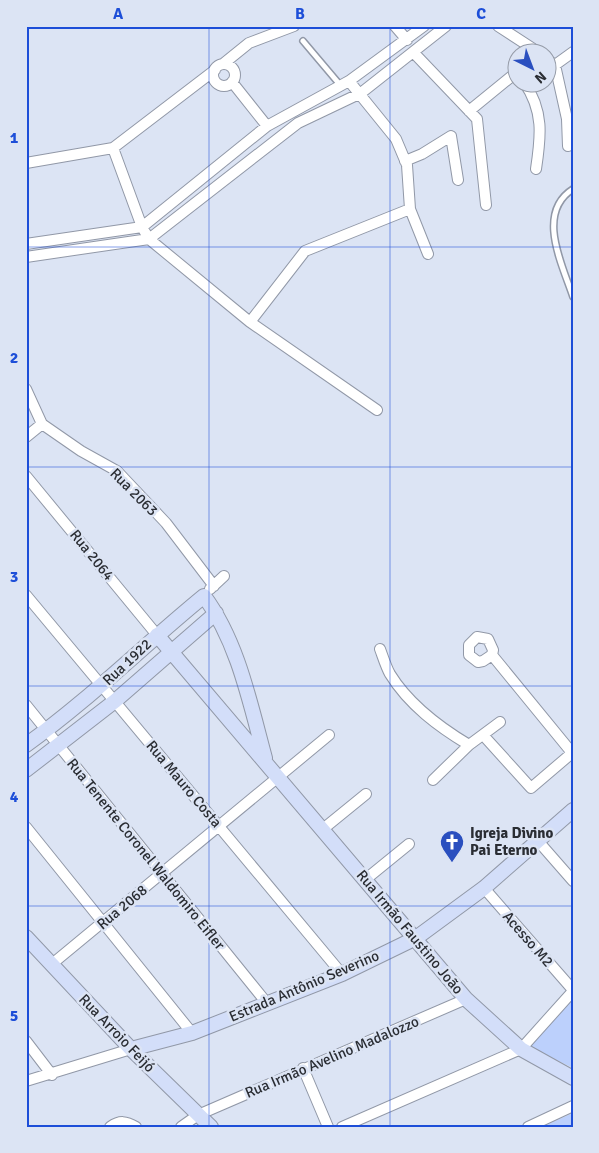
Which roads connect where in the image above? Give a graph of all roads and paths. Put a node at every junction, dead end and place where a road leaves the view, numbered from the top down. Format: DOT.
graph roads {
  1 [pos="294,26"];
  2 [pos="395,26"];
  3 [pos="424,26"];
  4 [pos="446,26"];
  5 [pos="498,26"];
  6 [pos="407,40"];
  7 [pos="304,41"];
  8 [pos="523,42"];
  9 [pos="240,49"];
  10 [pos="414,52"];
  11 [pos="573,52"];
  12 [pos="556,60"];
  13 [pos="223,64"];
  14 [pos="214,70"];
  15 [pos="234,77"];
  16 [pos="556,80"];
  17 [pos="506,81"];
  18 [pos="218,84"];
  19 [pos="345,84"];
  20 [pos="196,86"];
  21 [pos="529,92"];
  22 [pos="361,93"];
  23 [pos="469,111"];
  24 [pos="267,126"];
  25 [pos="568,146"];
  26 [pos="113,148"];
  27 [pos="405,161"];
  28 [pos="26,163"];
  29 [pos="536,169"];
  30 [pos="458,180"];
  31 [pos="573,189"];
  32 [pos="486,205"];
  33 [pos="410,208"];
  34 [pos="142,227"];
  35 [pos="149,239"];
  36 [pos="26,244"];
  37 [pos="428,254"];
  38 [pos="26,256"];
  39 [pos="573,297"];
  40 [pos="250,322"];
  41 [pos="26,390"];
  42 [pos="377,410"];
  43 [pos="42,424"];
  44 [pos="26,437"];
  45 [pos="26,476"];
  46 [pos="224,576"];
  47 [pos="209,591"];
  48 [pos="26,595"];
  49 [pos="216,613"];
  50 [pos="157,635"];
  51 [pos="380,649"];
  52 [pos="171,651"];
  53 [pos="492,654"];
  54 [pos="101,686"];
  55 [pos="115,702"];
  56 [pos="26,705"];
  57 [pos="500,722"];
  58 [pos="47,730"];
  59 [pos="329,735"];
  60 [pos="483,735"];
  61 [pos="26,745"];
  62 [pos="469,745"];
  63 [pos="58,746"];
  64 [pos="572,754"];
  65 [pos="266,763"];
  66 [pos="26,770"];
  67 [pos="279,778"];
  68 [pos="433,780"];
  69 [pos="366,794"];
  70 [pos="573,810"];
  71 [pos="26,827"];
  72 [pos="220,827"];
  73 [pos="323,829"];
  74 [pos="538,841"];
  75 [pos="409,844"];
  76 [pos="162,874"];
  77 [pos="366,879"];
  78 [pos="573,881"];
  79 [pos="484,888"];
  80 [pos="104,923"];
  81 [pos="26,937"];
  82 [pos="416,938"];
  83 [pos="52,964"];
  84 [pos="342,974"];
  85 [pos="573,990"];
  86 [pos="466,999"];
  87 [pos="266,1002"];
  88 [pos="192,1033"];
  89 [pos="26,1041"];
  90 [pos="131,1049"];
  91 [pos="521,1049"];
  92 [pos="303,1068"];
  93 [pos="52,1075"];
  94 [pos="573,1078"];
  95 [pos="26,1080"];
  96 [pos="573,1106"];
  97 [pos="198,1115"];
  98 [pos="110,1127"];
  99 [pos="136,1127"];
  100 [pos="181,1127"];
  101 [pos="211,1127"];
  102 [pos="328,1127"];
  103 [pos="342,1127"];
  104 [pos="528,1127"];
  1 -- 9 [label="street"];
  2 -- 6 [label="street"];
  3 -- 6 [label="street"];
  4 -- 10 [label="street"];
  5 -- 8 [label="street"];
  6 -- 19 [label="street"];
  7 -- 19 [label="lane"];
  9 -- 13 [label="street"];
  9 -- 15 [label="street"];
  10 -- 22 [label="street"];
  10 -- 23 [label="street"];
  11 -- 12 [label="street"];
  13 -- 14 [label="street"];
  13 -- 15 [label="street"];
  14 -- 18 [label="street"];
  14 -- 20 [label="street"];
  15 -- 18 [label="street"];
  15 -- 24 [label="street"];
  16 -- 25 [label="street"];
  17 -- 23 [label="street"];
  18 -- 20 [label="street"];
  19 -- 22 [label="street"];
  19 -- 24 [label="street"];
  20 -- 26 [label="street"];
  21 -- 29 [label="street"];
  22 -- 27 [label="street"];
  22 -- 35 [label="street"];
  23 -- 32 [label="street"];
  24 -- 34 [label="street"];
  26 -- 28 [label="street"];
  26 -- 34 [label="street"];
  27 -- 30 [label="street"];
  27 -- 33 [label="street"];
  31 -- 39 [label="lane"];
  33 -- 37 [label="street"];
  33 -- 40 [label="street"];
  34 -- 35 [label="street"];
  34 -- 36 [label="street"];
  35 -- 38 [label="street"];
  35 -- 40 [label="street"];
  40 -- 42 [label="street"];
  41 -- 43 [label="street"];
  43 -- 44 [label="street"];
  43 -- 47 [label="street, Rua 2063"];
  45 -- 50 [label="street, Rua 2064"];
  46 -- 47 [label="street, Rua 1922"];
  47 -- 49 [label="street, Rua Irmão Faustino João"];
  47 -- 50 [label="street, Rua 1922"];
  48 -- 54 [label="street, Rua Mauro Costa"];
  49 -- 52 [label="street, Rua 1922"];
  49 -- 65 [label="street, Rua Irmão Faustino João"];
  50 -- 52 [label="street, Rua Irmão Faustino João"];
  50 -- 54 [label="street, Rua 1922"];
  51 -- 62 [label="street"];
  52 -- 55 [label="street, Rua 1922"];
  52 -- 65 [label="street, Rua Irmão Faustino João"];
  53 -- 64 [label="street"];
  54 -- 55 [label="street, Rua Mauro Costa"];
  54 -- 58 [label="street, Rua 1922"];
  55 -- 63 [label="street, Rua 1922"];
  55 -- 72 [label="street, Rua Mauro Costa"];
  56 -- 58 [label="street, Rua Tenente Coronel Waldomiro Eifler"];
  57 -- 60 [label="street"];
  58 -- 61 [label="street, Rua 1922"];
  58 -- 63 [label="street, Rua Tenente Coronel Waldomiro Eifler"];
  59 -- 67 [label="street, Rua 2068"];
  60 -- 62 [label="street"];
  60 -- 64 [label="street"];
  62 -- 68 [label="street"];
  63 -- 66 [label="street, Rua 1922"];
  63 -- 76 [label="street, Rua Tenente Coronel Waldomiro Eifler"];
  65 -- 67 [label="street, Rua Irmão Faustino João"];
  67 -- 72 [label="street, Rua 2068"];
  67 -- 73 [label="street, Rua Irmão Faustino João"];
  69 -- 73 [label="street"];
  70 -- 74 [label="street, Estrada Antônio Severino"];
  71 -- 80 [label="street"];
  72 -- 76 [label="street, Rua 2068"];
  72 -- 84 [label="street, Rua Mauro Costa"];
  73 -- 77 [label="street, Rua Irmão Faustino João"];
  74 -- 78 [label="street"];
  74 -- 79 [label="street, Estrada Antônio Severino"];
  75 -- 77 [label="street"];
  76 -- 80 [label="street, Rua 2068"];
  76 -- 87 [label="street, Rua Tenente Coronel Waldomiro Eifler"];
  77 -- 82 [label="street, Rua Irmão Faustino João"];
  79 -- 82 [label="street, Estrada Antônio Severino"];
  79 -- 85 [label="street, Acesso M2"];
  80 -- 83 [label="street, Rua 2068"];
  80 -- 88 [label="street"];
  81 -- 83 [label="street, Rua Arroio Feijó"];
  82 -- 84 [label="street, Estrada Antônio Severino"];
  82 -- 86 [label="street, Rua Irmão Faustino João"];
  83 -- 90 [label="street, Rua Arroio Feijó"];
  84 -- 87 [label="street, Estrada Antônio Severino"];
  85 -- 91 [label="street"];
  86 -- 91 [label="street, Rua Irmão Faustino João"];
  86 -- 92 [label="street, Rua Irmão Avelino Madalozzo"];
  87 -- 88 [label="street, Estrada Antônio Severino"];
  88 -- 90 [label="street, Estrada Antônio Severino"];
  89 -- 93 [label="street"];
  90 -- 93 [label="street, Estrada Antônio Severino"];
  90 -- 97 [label="street, Rua Arroio Feijó"];
  91 -- 94 [label="street, Rua Irmão Faustino João"];
  91 -- 103 [label="street"];
  92 -- 97 [label="street, Rua Irmão Avelino Madalozzo"];
  92 -- 102 [label="street"];
  93 -- 95 [label="street, Estrada Antônio Severino"];
  96 -- 104 [label="street"];
  97 -- 100 [label="street, Rua Irmão Avelino Madalozzo"];
  97 -- 101 [label="street, Rua Arroio Feijó"];
  98 -- 99 [label="street"];
}
